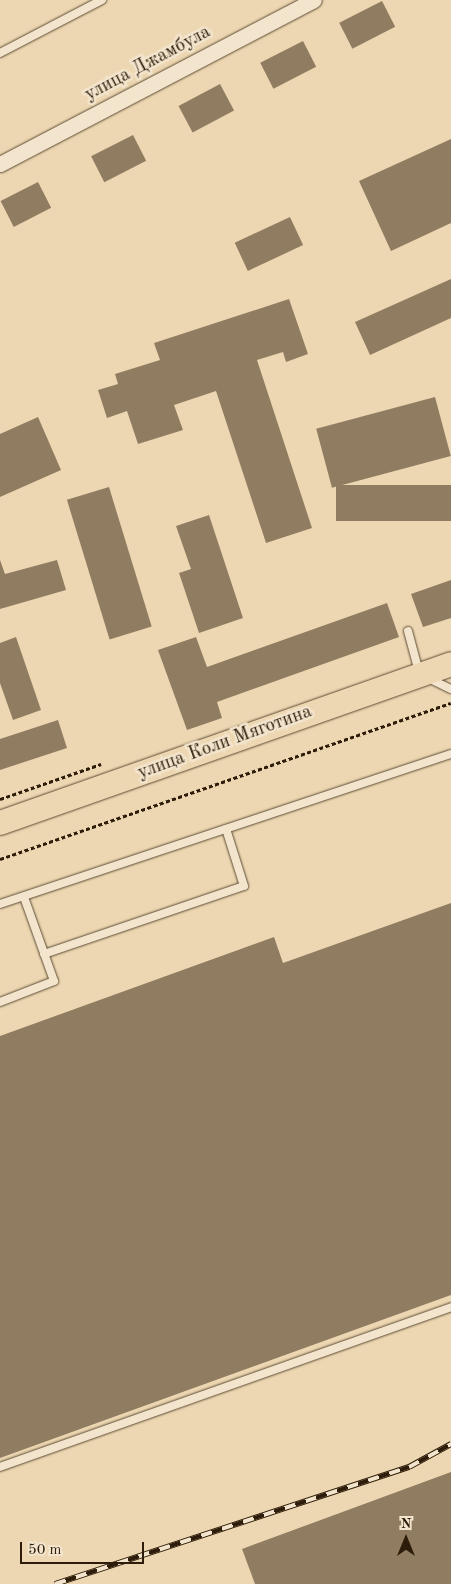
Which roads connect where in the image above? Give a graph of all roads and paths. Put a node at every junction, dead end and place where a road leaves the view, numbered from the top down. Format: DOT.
graph roads {
  1 [pos="102,0"];
  2 [pos="314,0"];
  3 [pos="0,53"];
  4 [pos="0,164"];
  5 [pos="408,631"];
  6 [pos="451,664"];
  7 [pos="420,674"];
  8 [pos="451,689"];
  9 [pos="451,703"];
  10 [pos="451,754"];
  11 [pos="0,823"];
  12 [pos="226,829"];
  13 [pos="0,859"];
  14 [pos="24,896"];
  15 [pos="0,904"];
  16 [pos="44,954"];
  17 [pos="0,1002"];
  18 [pos="451,1306"];
  19 [pos="0,1467"];
  1 -- 3 [label="lane"];
  2 -- 4 [label="street, улица Джамбула"];
  5 -- 7 [label="lane"];
  6 -- 7 [label="main road, улица Коли Мяготина"];
  7 -- 8 [label="lane"];
  7 -- 11 [label="main road, улица Коли Мяготина"];
  9 -- 13 [label="path"];
  10 -- 12 [label="lane"];
  12 -- 14 [label="lane"];
  12 -- 16 [label="lane"];
  14 -- 15 [label="lane"];
  14 -- 16 [label="lane"];
  16 -- 17 [label="lane"];
  18 -- 19 [label="lane"];
}
